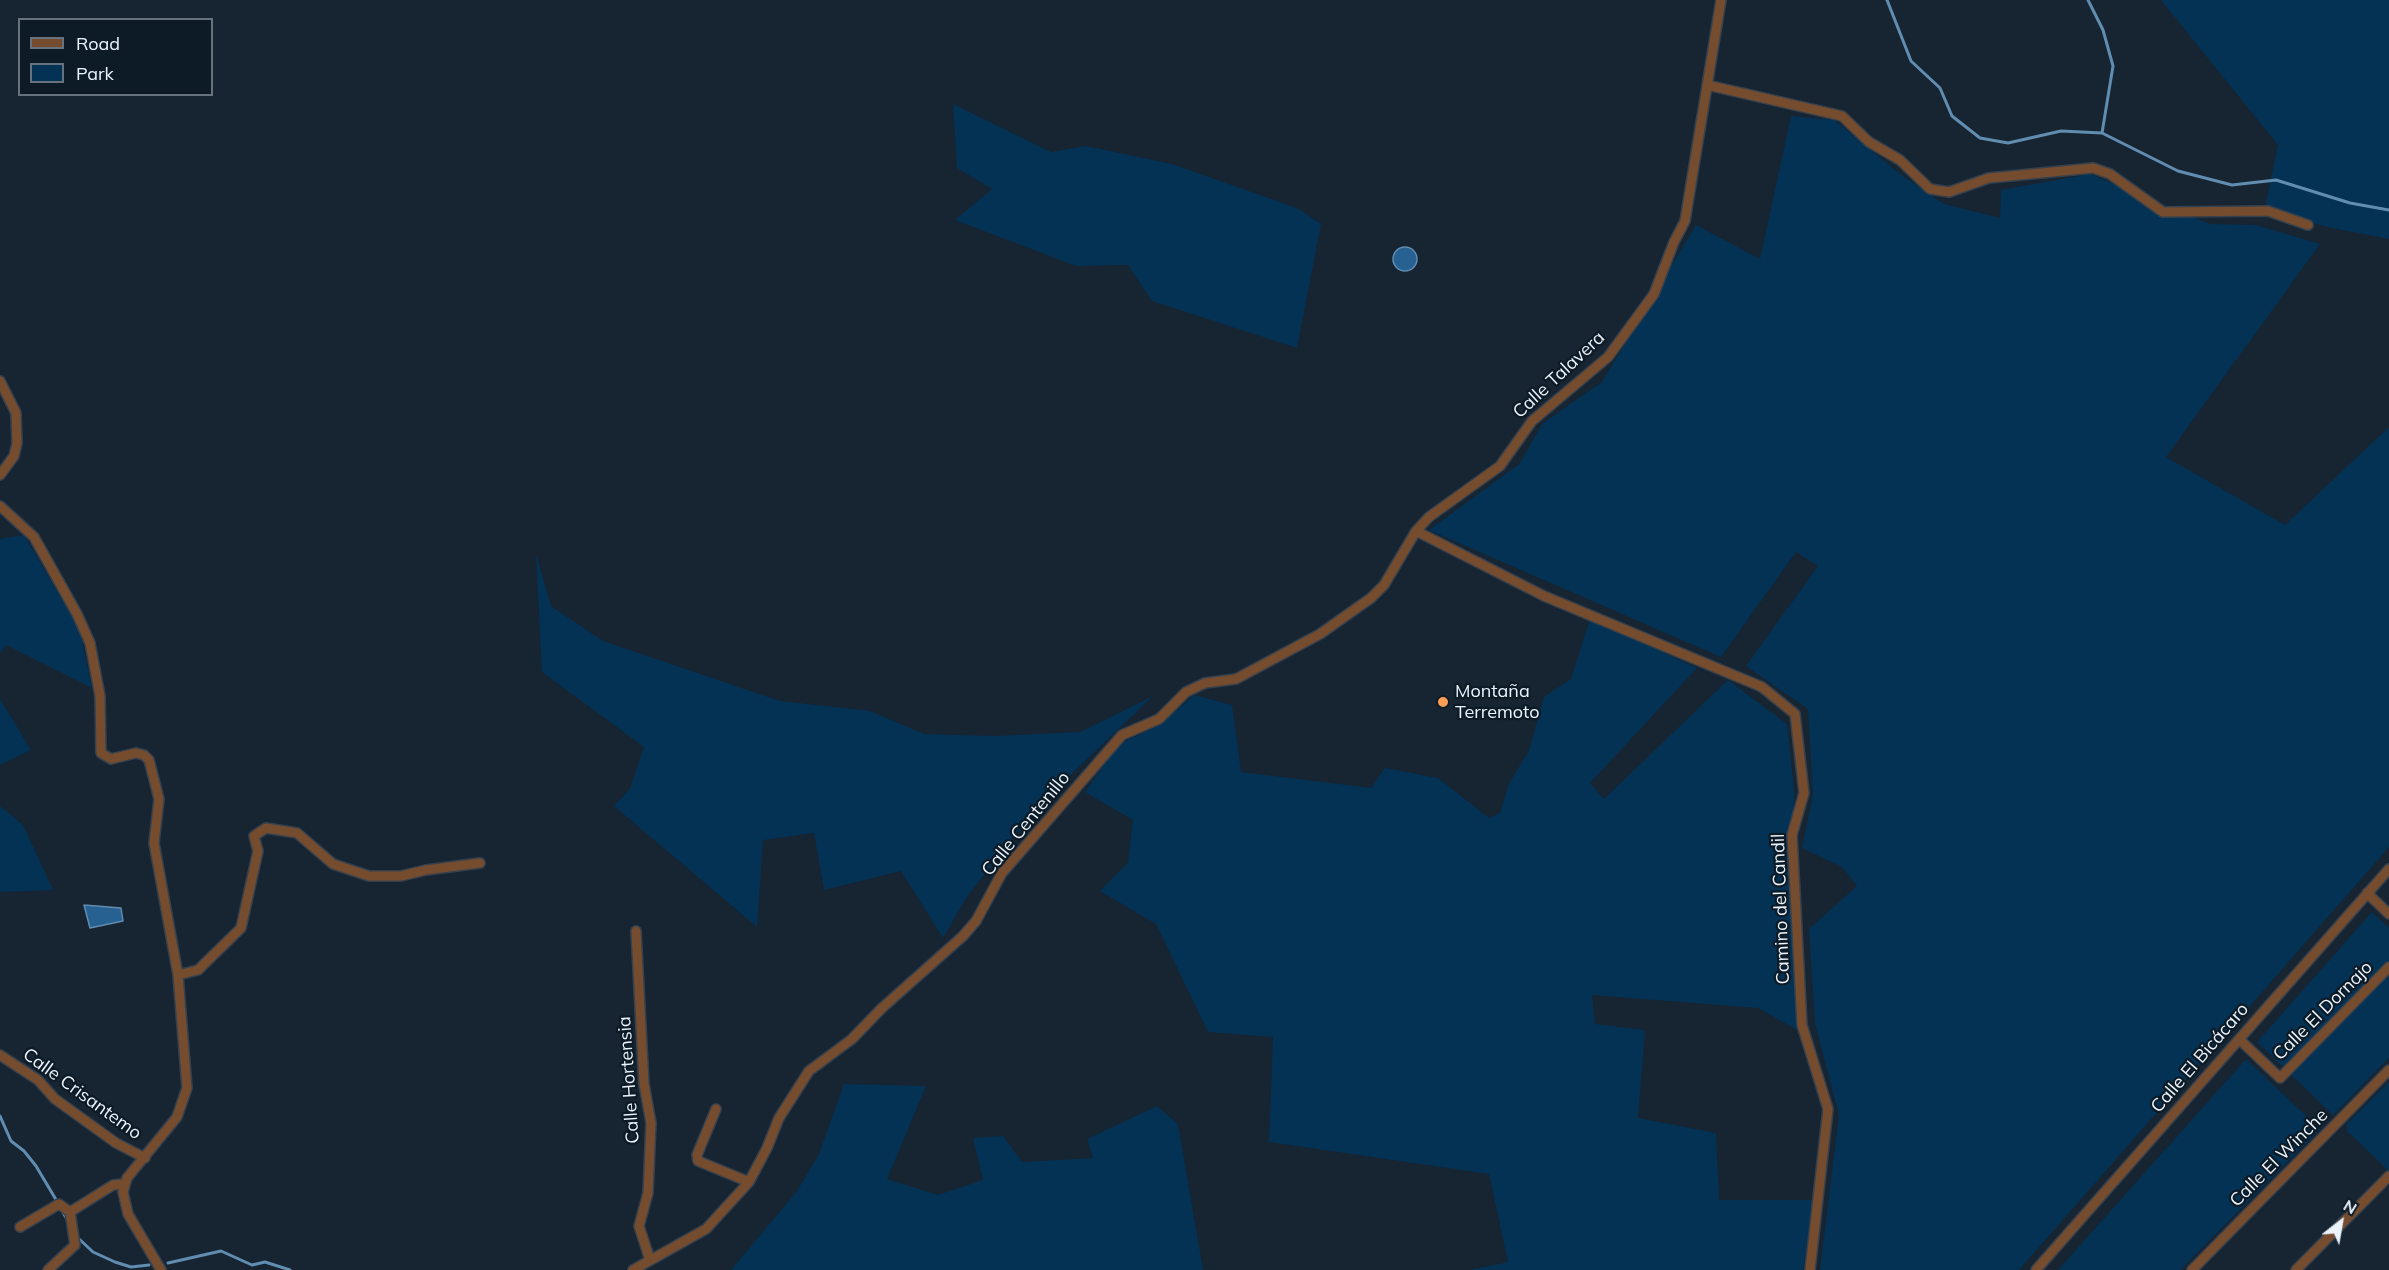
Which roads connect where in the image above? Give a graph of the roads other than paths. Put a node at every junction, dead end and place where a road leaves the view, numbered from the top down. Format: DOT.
graph roads {
  1 [pos="1721,0"];
  2 [pos="1707,85"];
  3 [pos="2308,225"];
  4 [pos="0,381"];
  5 [pos="0,475"];
  6 [pos="0,506"];
  7 [pos="1416,531"];
  8 [pos="480,863"];
  9 [pos="2389,869"];
  10 [pos="2367,893"];
  11 [pos="2389,914"];
  12 [pos="636,931"];
  13 [pos="2389,967"];
  14 [pos="178,975"];
  15 [pos="2239,1039"];
  16 [pos="0,1055"];
  17 [pos="2389,1070"];
  18 [pos="716,1109"];
  19 [pos="145,1158"];
  20 [pos="2388,1181"];
  21 [pos="749,1182"];
  22 [pos="123,1184"];
  23 [pos="70,1212"];
  24 [pos="20,1227"];
  25 [pos="650,1260"];
  26 [pos="48,1270"];
  27 [pos="161,1270"];
  28 [pos="633,1270"];
  29 [pos="1809,1270"];
  30 [pos="2036,1270"];
  31 [pos="2192,1270"];
  32 [pos="2296,1270"];
  1 -- 2 [label="street, Calle Talavera"];
  2 -- 3 [label="street"];
  2 -- 7 [label="street, Calle Talavera"];
  4 -- 5 [label="street"];
  6 -- 14 [label="street"];
  7 -- 21 [label="street, Calle Centenillo"];
  7 -- 29 [label="street, Camino del Candil"];
  8 -- 14 [label="street"];
  9 -- 10 [label="street, Calle El Bicácaro"];
  10 -- 11 [label="street"];
  10 -- 15 [label="street, Calle El Bicácaro"];
  12 -- 25 [label="street, Calle Hortensia"];
  13 -- 15 [label="street, Calle El Dornajo"];
  14 -- 19 [label="street"];
  15 -- 30 [label="street, Calle El Bicácaro"];
  16 -- 19 [label="street, Calle Crisantemo"];
  17 -- 31 [label="street, Calle El Winche"];
  18 -- 21 [label="street"];
  19 -- 22 [label="street"];
  20 -- 32 [label="street"];
  21 -- 25 [label="street, Calle Centenillo"];
  22 -- 23 [label="street"];
  22 -- 27 [label="street"];
  23 -- 24 [label="street"];
  23 -- 26 [label="street"];
  25 -- 28 [label="street, Calle Centenillo"];
}
